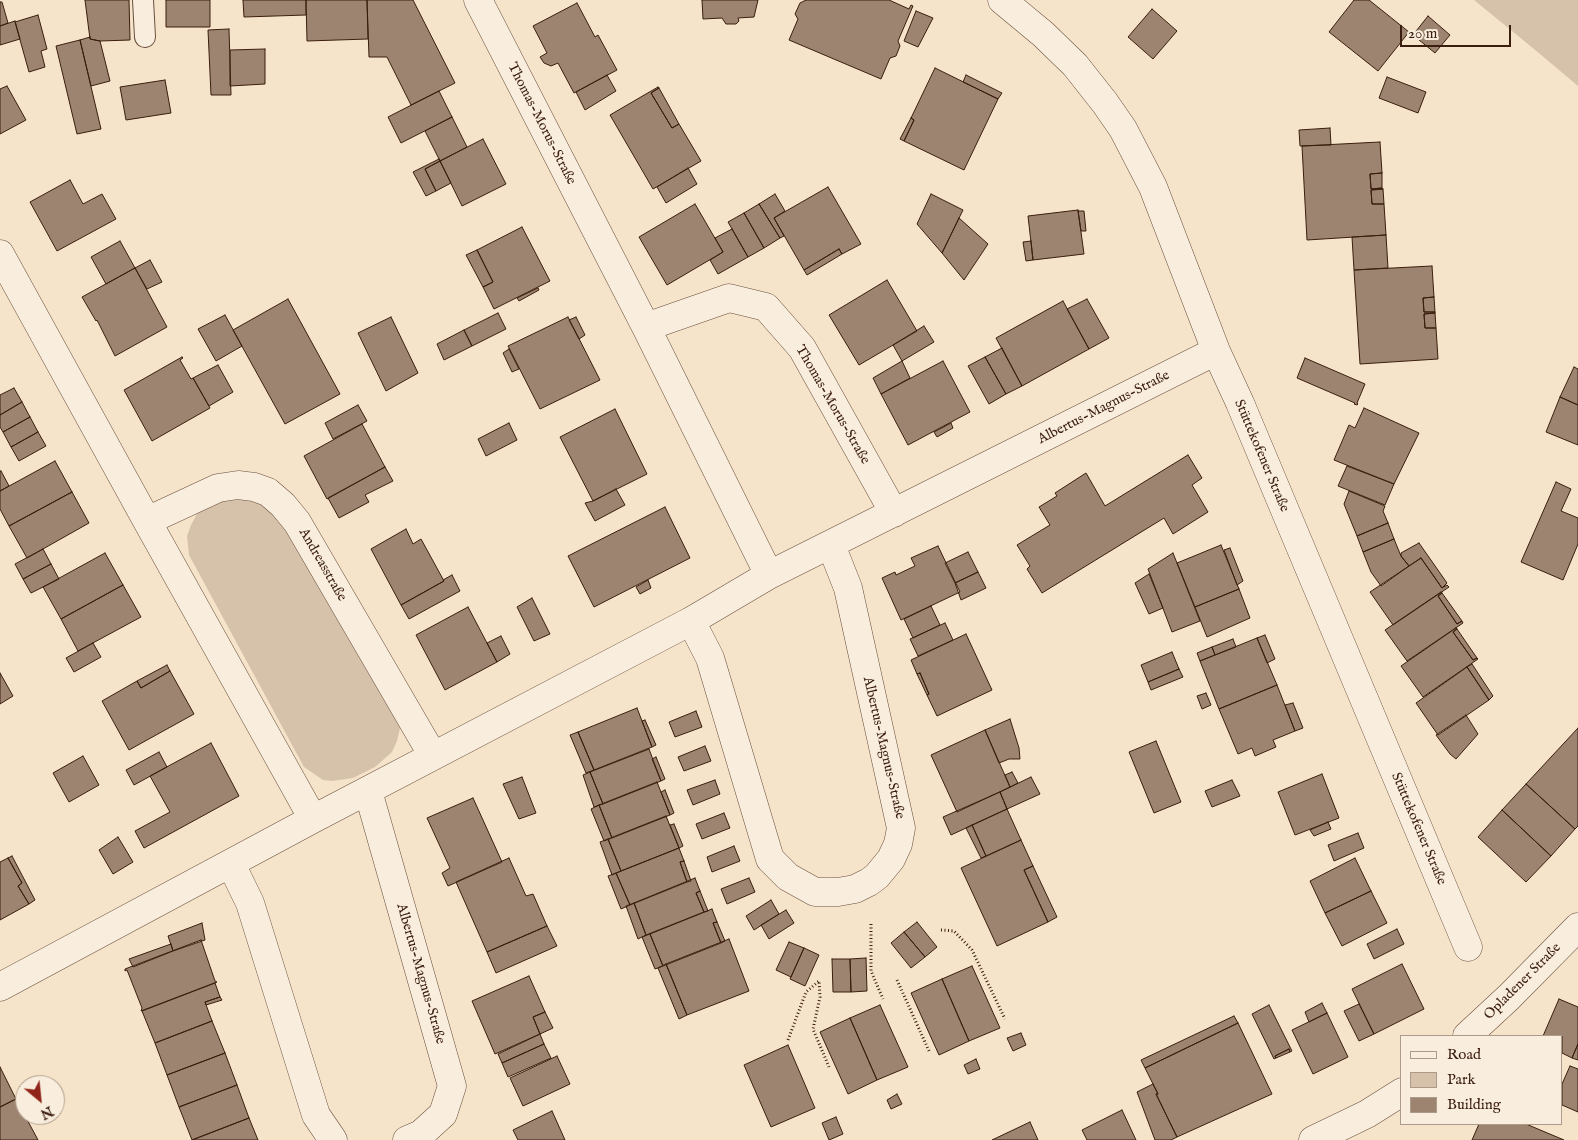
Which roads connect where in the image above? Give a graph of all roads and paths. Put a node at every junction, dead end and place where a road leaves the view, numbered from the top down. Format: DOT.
graph roads {
  1 [pos="143,0"];
  2 [pos="478,0"];
  3 [pos="1002,0"];
  4 [pos="145,37"];
  5 [pos="0,254"];
  6 [pos="646,327"];
  7 [pos="1216,351"];
  8 [pos="894,513"];
  9 [pos="147,521"];
  10 [pos="831,545"];
  11 [pos="768,575"];
  12 [pos="691,621"];
  13 [pos="433,756"];
  14 [pos="368,791"];
  15 [pos="313,819"];
  16 [pos="231,864"];
  17 [pos="872,924"];
  18 [pos="1578,927"];
  19 [pos="941,930"];
  20 [pos="1468,947"];
  21 [pos="897,980"];
  22 [pos="0,987"];
  23 [pos="882,999"];
  24 [pos="1005,1019"];
  25 [pos="1468,1035"];
  26 [pos="788,1040"];
  27 [pos="929,1051"];
  28 [pos="829,1067"];
  29 [pos="1400,1093"];
  30 [pos="333,1140"];
  31 [pos="407,1140"];
  32 [pos="1313,1140"];
  1 -- 4 [label="lane"];
  2 -- 6 [label="street, Thomas-Morus-Straße"];
  3 -- 7 [label="street, Stüttekofener Straße"];
  5 -- 9 [label="street"];
  6 -- 8 [label="street, Thomas-Morus-Straße"];
  6 -- 11 [label="street, Thomas-Morus-Straße"];
  7 -- 8 [label="street, Albertus-Magnus-Straße"];
  7 -- 20 [label="street, Stüttekofener Straße"];
  8 -- 10 [label="street, Albertus-Magnus-Straße"];
  9 -- 13 [label="street, Andreasstraße"];
  9 -- 15 [label="street"];
  10 -- 11 [label="street, Albertus-Magnus-Straße"];
  10 -- 12 [label="street, Albertus-Magnus-Straße"];
  11 -- 12 [label="street, Albertus-Magnus-Straße"];
  12 -- 13 [label="street, Albertus-Magnus-Straße"];
  13 -- 14 [label="street, Albertus-Magnus-Straße"];
  14 -- 15 [label="street, Albertus-Magnus-Straße"];
  14 -- 31 [label="street, Albertus-Magnus-Straße"];
  15 -- 16 [label="street, Albertus-Magnus-Straße"];
  16 -- 22 [label="street, Albertus-Magnus-Straße"];
  16 -- 30 [label="street"];
  17 -- 23 [label="path"];
  18 -- 25 [label="street, Opladener Straße"];
  19 -- 24 [label="path"];
  21 -- 27 [label="path"];
  26 -- 28 [label="path"];
  29 -- 32 [label="street"];
}
